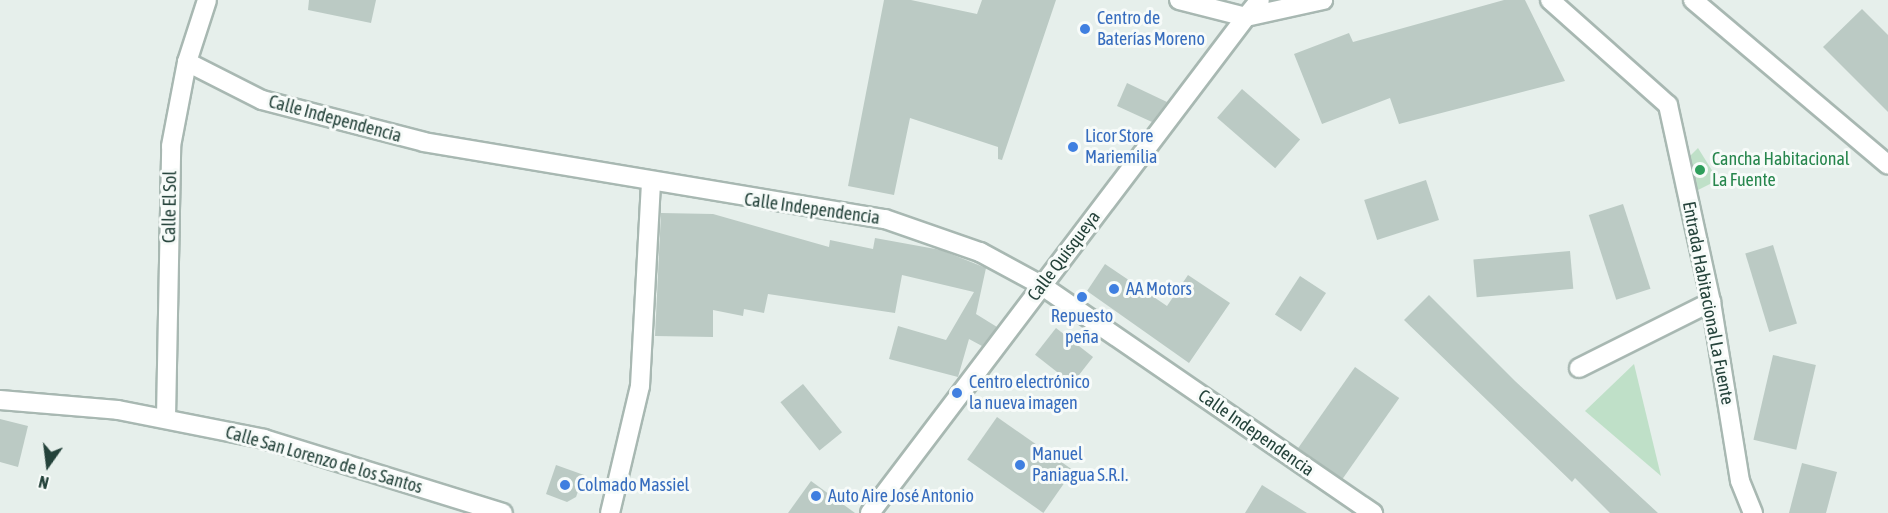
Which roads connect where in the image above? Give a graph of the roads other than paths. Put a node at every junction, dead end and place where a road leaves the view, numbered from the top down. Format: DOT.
graph roads {
  1 [pos="207,0"];
  2 [pos="1179,0"];
  3 [pos="1260,0"];
  4 [pos="1323,0"];
  5 [pos="1550,0"];
  6 [pos="1693,0"];
  7 [pos="1246,17"];
  8 [pos="187,62"];
  9 [pos="1888,165"];
  10 [pos="651,183"];
  11 [pos="1041,285"];
  12 [pos="1711,302"];
  13 [pos="1579,368"];
  14 [pos="0,400"];
  15 [pos="166,418"];
  16 [pos="503,513"];
  17 [pos="610,513"];
  18 [pos="870,513"];
  19 [pos="1373,513"];
  20 [pos="1753,513"];
  1 -- 8 [label="street, Calle El Sol"];
  2 -- 7 [label="street"];
  3 -- 7 [label="street, Calle Quisqueya"];
  4 -- 7 [label="street"];
  5 -- 12 [label="street, Entrada Habitacional La Fuente"];
  6 -- 9 [label="street"];
  7 -- 11 [label="street, Calle Quisqueya"];
  8 -- 10 [label="street, Calle Independencia"];
  8 -- 15 [label="street, Calle El Sol"];
  10 -- 11 [label="street, Calle Independencia"];
  10 -- 17 [label="street"];
  11 -- 18 [label="street, Calle Quisqueya"];
  11 -- 19 [label="street, Calle Independencia"];
  12 -- 13 [label="street"];
  12 -- 20 [label="street, Entrada Habitacional La Fuente"];
  14 -- 15 [label="street, Calle San Lorenzo de los Santos"];
  15 -- 16 [label="street, Calle San Lorenzo de los Santos"];
}
